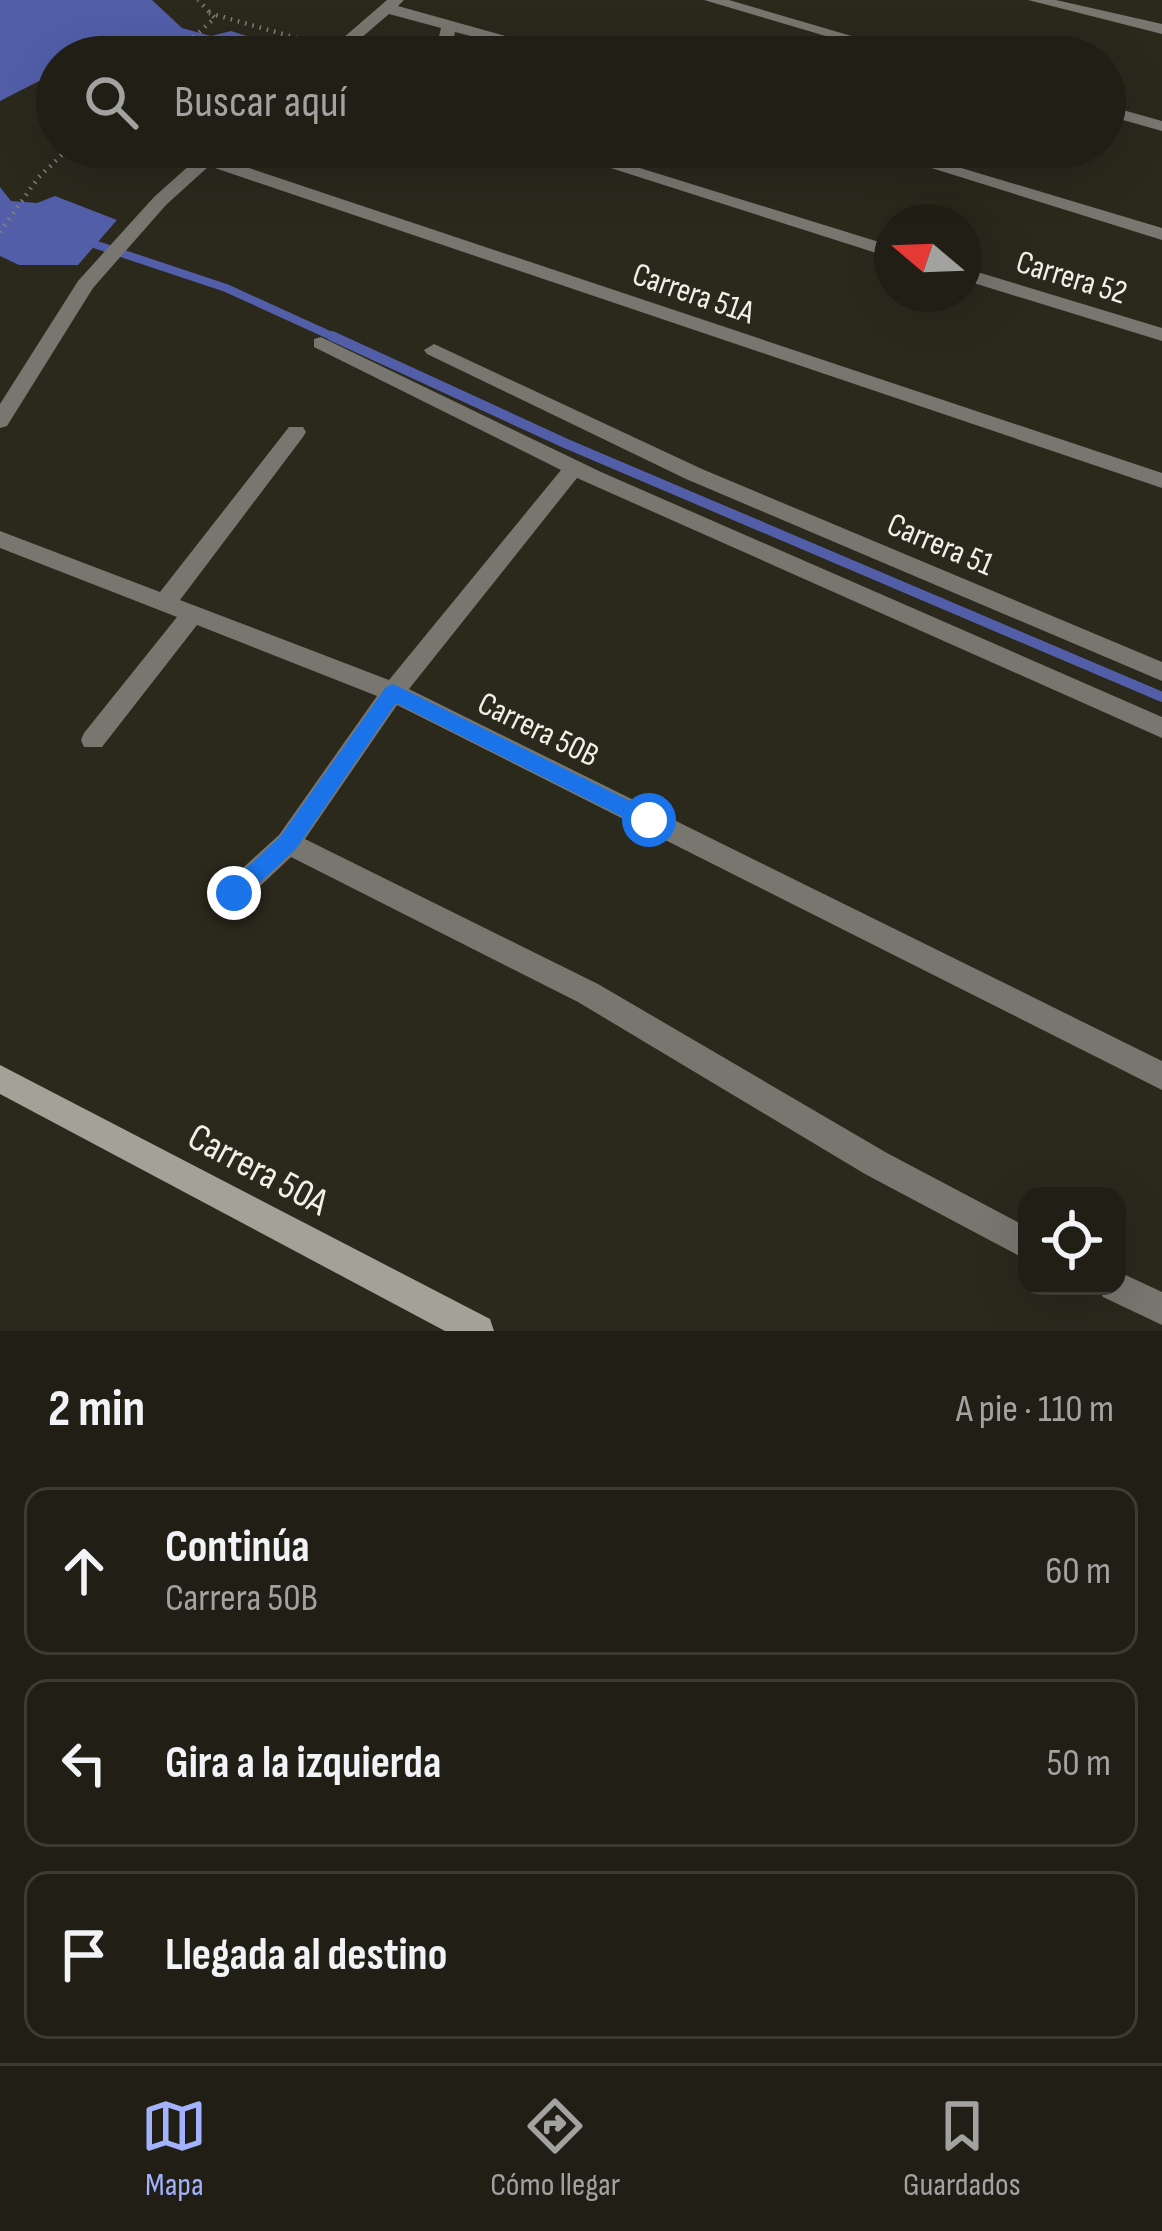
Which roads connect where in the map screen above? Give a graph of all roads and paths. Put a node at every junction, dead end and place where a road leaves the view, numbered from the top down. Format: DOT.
graph roads {
  1 [pos="198,0"];
  2 [pos="712,0"];
  3 [pos="1036,0"];
  4 [pos="392,4"];
  5 [pos="209,13"];
  6 [pos="448,29"];
  7 [pos="1162,29"];
  8 [pos="197,36"];
  9 [pos="279,36"];
  10 [pos="354,36"];
  11 [pos="446,36"];
  12 [pos="504,36"];
  13 [pos="841,36"];
  14 [pos="1126,116"];
  15 [pos="1162,126"];
  16 [pos="48,168"];
  17 [pos="197,168"];
  18 [pos="256,168"];
  19 [pos="622,168"];
  20 [pos="943,168"];
  21 [pos="0,232"];
  22 [pos="1162,234"];
  23 [pos="874,246"];
  24 [pos="982,280"];
  25 [pos="1162,335"];
  26 [pos="321,344"];
  27 [pos="434,350"];
  28 [pos="0,421"];
  29 [pos="296,431"];
  30 [pos="574,468"];
  31 [pos="1162,481"];
  32 [pos="0,539"];
  33 [pos="165,603"];
  34 [pos="193,614"];
  35 [pos="1162,672"];
  36 [pos="393,692"];
  37 [pos="1162,728"];
  38 [pos="93,740"];
  39 [pos="288,843"];
  40 [pos="234,893"];
  41 [pos="1162,1076"];
  42 [pos="0,1079"];
  43 [pos="1018,1240"];
  44 [pos="1126,1292"];
  45 [pos="1162,1309"];
  46 [pos="478,1331"];
  1 -- 5 [label="path"];
  2 -- 13 [label="street"];
  3 -- 7 [label="street"];
  4 -- 6 [label="street"];
  4 -- 10 [label="street"];
  5 -- 8 [label="path"];
  5 -- 9 [label="path"];
  6 -- 11 [label="street"];
  6 -- 12 [label="street"];
  14 -- 15 [label="street"];
  16 -- 21 [label="path"];
  17 -- 28 [label="street"];
  18 -- 31 [label="street, Carrera 51A"];
  19 -- 23 [label="street"];
  20 -- 22 [label="street"];
  24 -- 25 [label="street, Carrera 52"];
  26 -- 30 [label="street"];
  27 -- 35 [label="street, Carrera 51"];
  29 -- 33 [label="street"];
  30 -- 36 [label="street"];
  30 -- 37 [label="street"];
  32 -- 33 [label="street, Carrera 50B"];
  33 -- 34 [label="street, Carrera 50B"];
  34 -- 36 [label="street, Carrera 50B"];
  34 -- 38 [label="street"];
  36 -- 39 [label="street"];
  36 -- 41 [label="street, Carrera 50B"];
  39 -- 40 [label="street"];
  39 -- 43 [label="street"];
  42 -- 46 [label="street, Carrera 50A"];
  44 -- 45 [label="street"];
}
